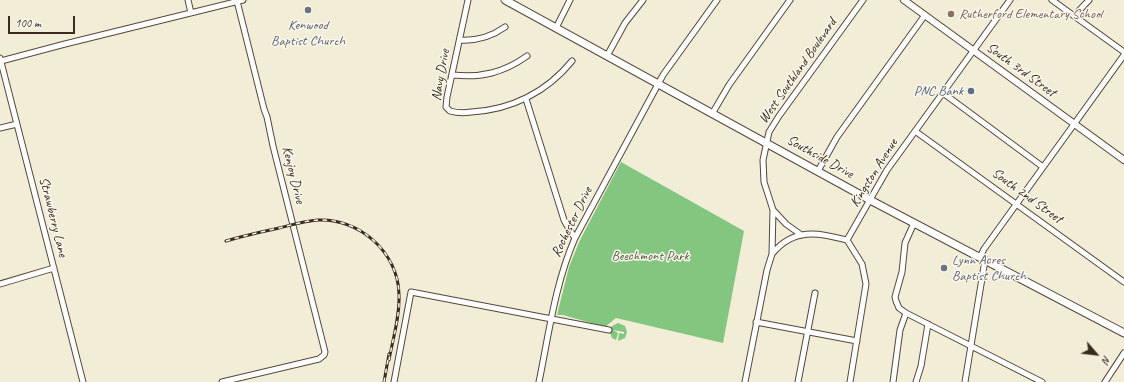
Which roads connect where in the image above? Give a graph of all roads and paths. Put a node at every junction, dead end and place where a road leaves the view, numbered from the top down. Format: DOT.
graph roads {
  1 [pos="188,0"];
  2 [pos="243,0"];
  3 [pos="468,0"];
  4 [pos="506,0"];
  5 [pos="570,0"];
  6 [pos="642,0"];
  7 [pos="717,0"];
  8 [pos="790,0"];
  9 [pos="863,0"];
  10 [pos="904,0"];
  11 [pos="1010,0"];
  12 [pos="1052,0"];
  13 [pos="1089,0"];
  14 [pos="236,1"];
  15 [pos="191,13"];
  16 [pos="925,15"];
  17 [pos="1074,16"];
  18 [pos="505,27"];
  19 [pos="556,28"];
  20 [pos="460,40"];
  21 [pos="974,50"];
  22 [pos="1124,52"];
  23 [pos="1124,55"];
  24 [pos="527,56"];
  25 [pos="608,56"];
  26 [pos="0,59"];
  27 [pos="572,61"];
  28 [pos="453,75"];
  29 [pos="658,84"];
  30 [pos="942,92"];
  31 [pos="526,99"];
  32 [pos="712,114"];
  33 [pos="17,124"];
  34 [pos="1075,124"];
  35 [pos="0,128"];
  36 [pos="915,131"];
  37 [pos="766,142"];
  38 [pos="1124,160"];
  39 [pos="1043,167"];
  40 [pos="818,171"];
  41 [pos="870,200"];
  42 [pos="1016,204"];
  43 [pos="773,210"];
  44 [pos="914,223"];
  45 [pos="800,234"];
  46 [pos="575,238"];
  47 [pos="847,240"];
  48 [pos="772,254"];
  49 [pos="983,258"];
  50 [pos="54,268"];
  51 [pos="1124,282"];
  52 [pos="0,284"];
  53 [pos="815,293"];
  54 [pos="906,312"];
  55 [pos="551,318"];
  56 [pos="756,322"];
  57 [pos="928,324"];
  58 [pos="609,330"];
  59 [pos="807,332"];
  60 [pos="1124,333"];
  61 [pos="857,341"];
  62 [pos="971,345"];
  63 [pos="1124,352"];
  64 [pos="83,382"];
  65 [pos="222,382"];
  66 [pos="394,382"];
  67 [pos="539,382"];
  68 [pos="745,382"];
  69 [pos="798,382"];
  70 [pos="850,382"];
  71 [pos="893,382"];
  72 [pos="916,382"];
  73 [pos="965,382"];
  74 [pos="1042,382"];
  75 [pos="1105,382"];
  1 -- 15 [label="street"];
  2 -- 14 [label="street"];
  3 -- 20 [label="street, Navy Drive"];
  4 -- 19 [label="main road, Southside Drive"];
  5 -- 19 [label="street"];
  6 -- 25 [label="street"];
  7 -- 29 [label="street, Rochester Drive"];
  8 -- 32 [label="street"];
  9 -- 37 [label="street, West Southland Boulevard"];
  10 -- 16 [label="street, South 3rd Street"];
  11 -- 21 [label="street, Kingston Avenue"];
  12 -- 17 [label="street"];
  13 -- 17 [label="street"];
  14 -- 15 [label="street"];
  14 -- 65 [label="street, Kenjoy Drive"];
  15 -- 26 [label="street"];
  16 -- 21 [label="street, South 3rd Street"];
  16 -- 40 [label="street"];
  17 -- 22 [label="street"];
  18 -- 20 [label="street"];
  19 -- 25 [label="main road, Southside Drive"];
  20 -- 28 [label="street, Navy Drive"];
  21 -- 30 [label="street, Kingston Avenue"];
  21 -- 34 [label="street, South 3rd Street"];
  23 -- 34 [label="street"];
  24 -- 28 [label="street"];
  25 -- 29 [label="main road, Southside Drive"];
  26 -- 33 [label="street, Strawberry Lane"];
  27 -- 31 [label="street, Navy Drive"];
  28 -- 31 [label="street, Navy Drive"];
  29 -- 32 [label="main road, Southside Drive"];
  29 -- 46 [label="street, Rochester Drive"];
  30 -- 36 [label="street, Kingston Avenue"];
  30 -- 39 [label="street"];
  31 -- 46 [label="street"];
  32 -- 37 [label="main road, Southside Drive"];
  33 -- 35 [label="street"];
  33 -- 50 [label="street, Strawberry Lane"];
  34 -- 38 [label="street, South 3rd Street"];
  34 -- 39 [label="street"];
  36 -- 41 [label="street, Kingston Avenue"];
  36 -- 42 [label="street, South 2nd Street"];
  37 -- 40 [label="main road, Southside Drive"];
  37 -- 43 [label="street, West Southland Boulevard"];
  39 -- 42 [label="street"];
  40 -- 41 [label="main road, Southside Drive"];
  41 -- 44 [label="main road, Southside Drive"];
  41 -- 47 [label="street, Kingston Avenue"];
  42 -- 49 [label="street"];
  42 -- 51 [label="street, South 2nd Street"];
  43 -- 45 [label="street"];
  43 -- 48 [label="street, West Southland Boulevard"];
  44 -- 49 [label="main road, Southside Drive"];
  44 -- 54 [label="street"];
  45 -- 47 [label="street"];
  45 -- 48 [label="street"];
  46 -- 55 [label="street, Rochester Drive"];
  47 -- 61 [label="street"];
  48 -- 56 [label="street"];
  49 -- 60 [label="main road, Southside Drive"];
  49 -- 62 [label="street"];
  50 -- 52 [label="street"];
  50 -- 64 [label="street, Strawberry Lane"];
  53 -- 59 [label="street"];
  54 -- 57 [label="street"];
  54 -- 71 [label="street"];
  55 -- 58 [label="street"];
  55 -- 66 [label="street"];
  55 -- 67 [label="street, Rochester Drive"];
  56 -- 59 [label="street"];
  56 -- 68 [label="street"];
  57 -- 62 [label="street"];
  57 -- 72 [label="street"];
  59 -- 61 [label="street"];
  59 -- 69 [label="street"];
  61 -- 70 [label="street"];
  62 -- 73 [label="street"];
  62 -- 74 [label="street"];
  63 -- 75 [label="street"];
}
